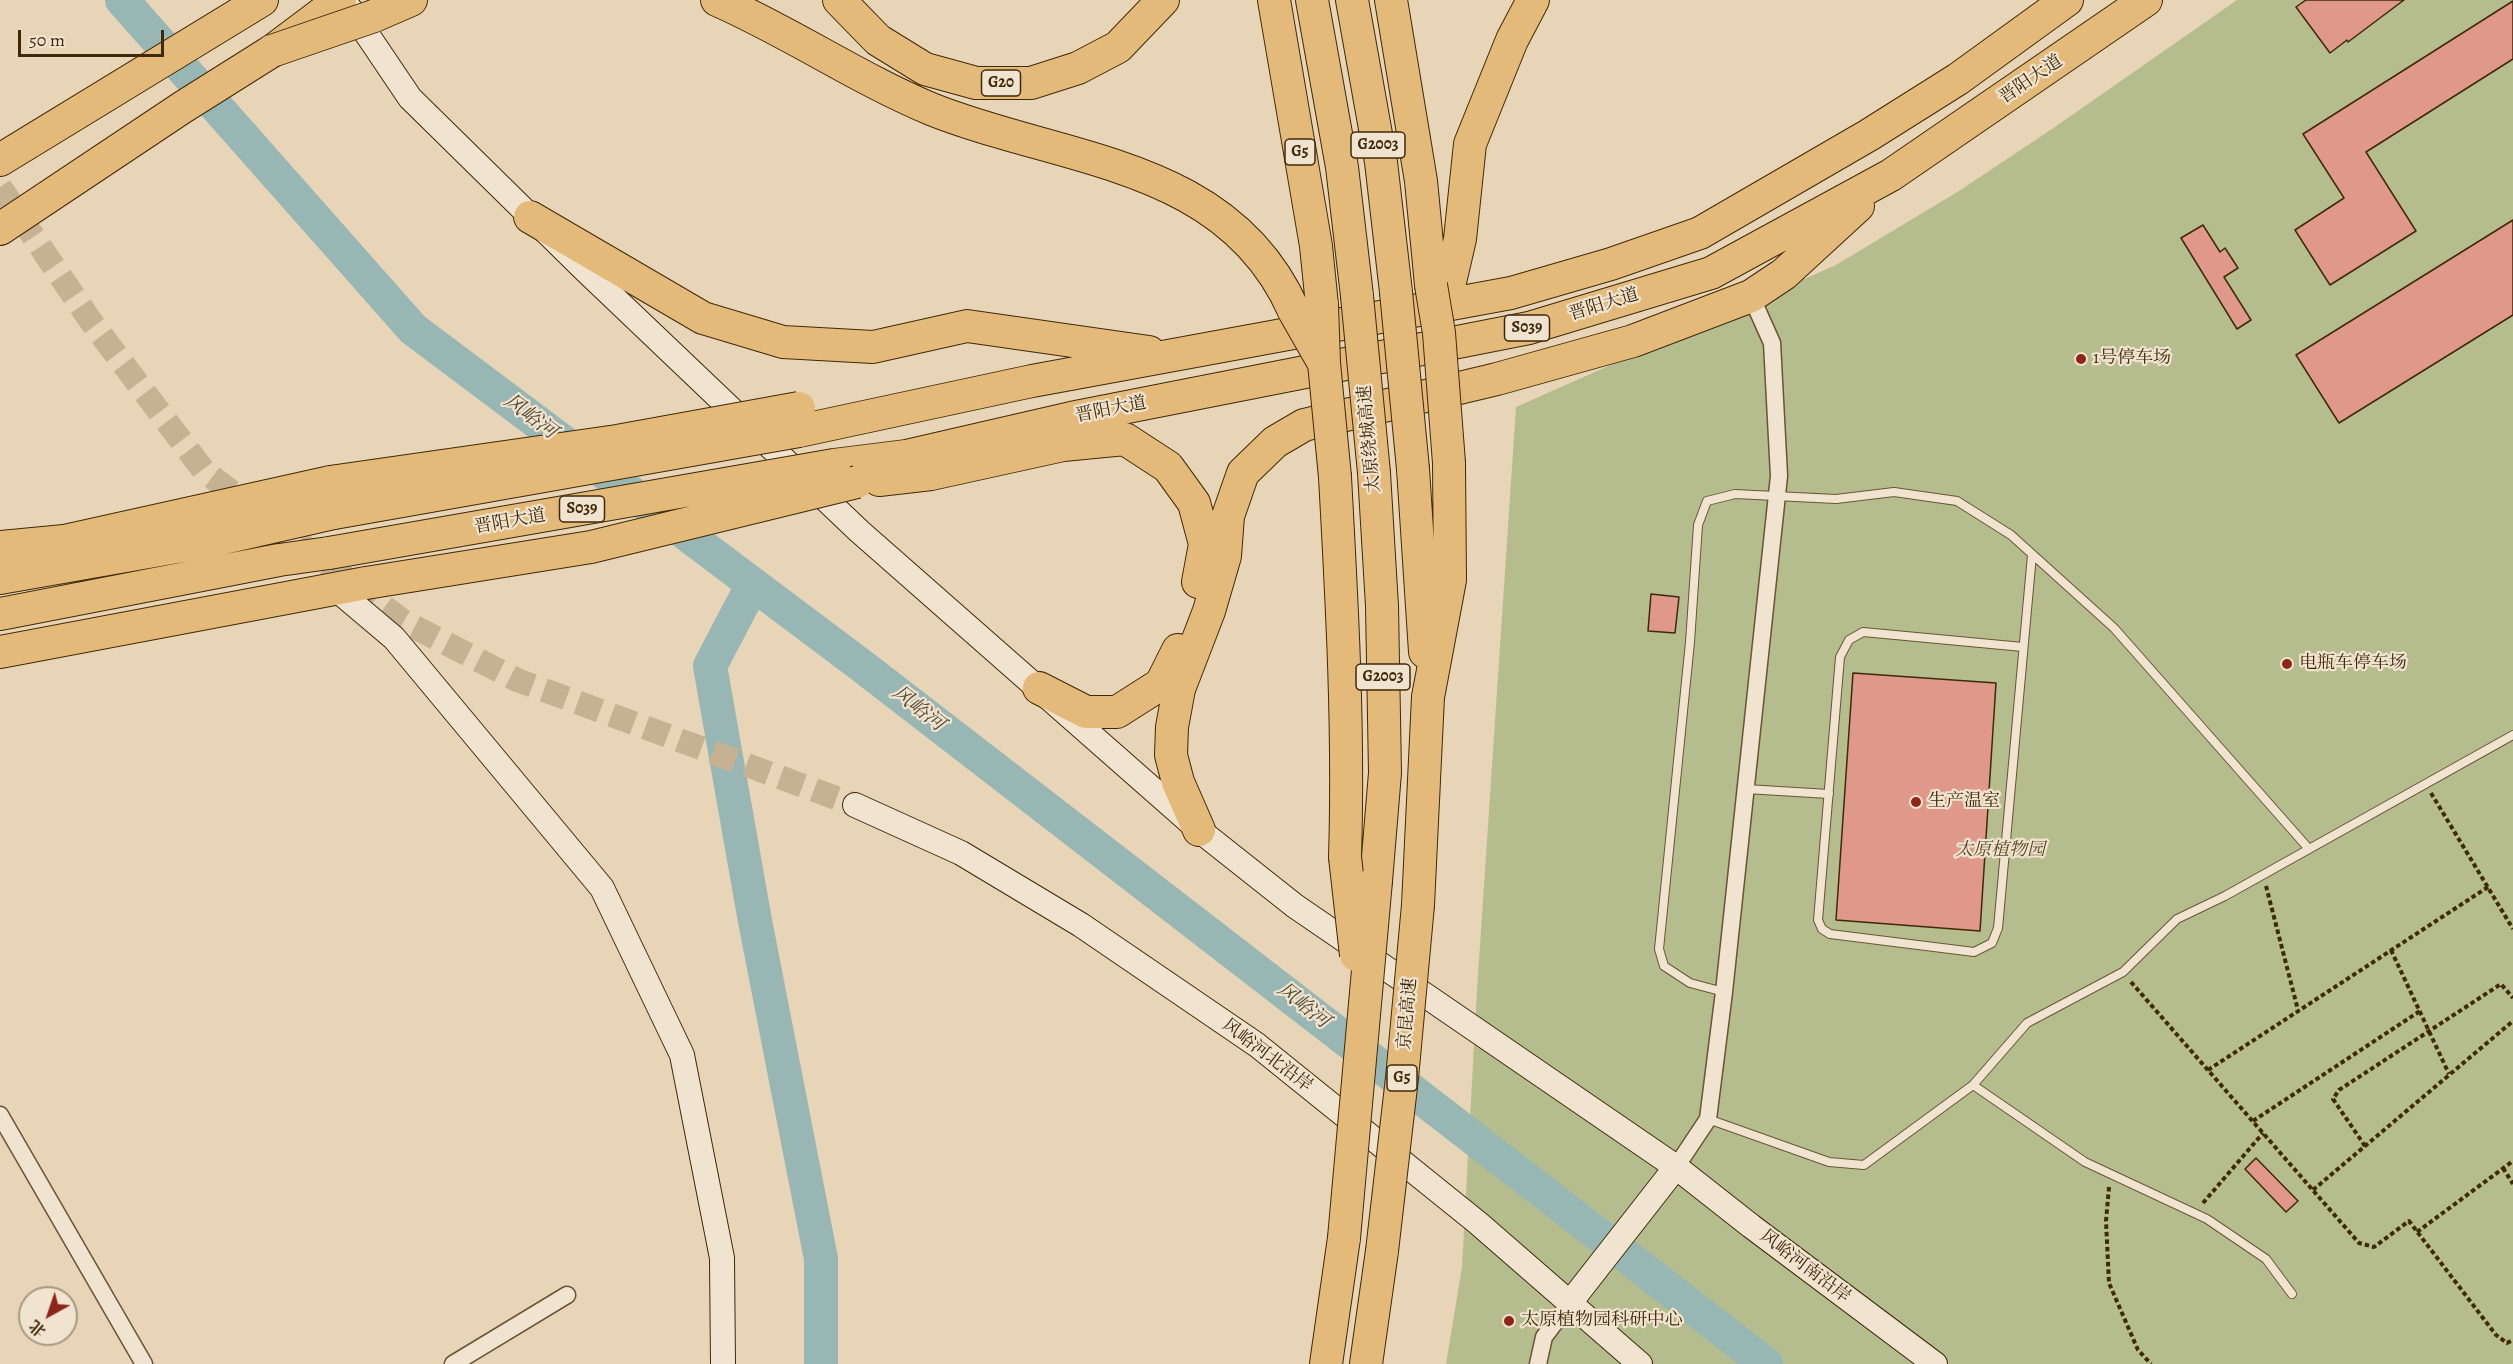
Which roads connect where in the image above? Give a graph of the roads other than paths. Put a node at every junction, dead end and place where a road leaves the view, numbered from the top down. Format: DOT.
graph roads {
  1 [pos="262,0"];
  2 [pos="342,0"];
  3 [pos="411,0"];
  4 [pos="717,0"];
  5 [pos="838,0"];
  6 [pos="1163,0"];
  7 [pos="1274,0"];
  8 [pos="1312,0"];
  9 [pos="1352,0"];
  10 [pos="1391,0"];
  11 [pos="1533,0"];
  12 [pos="2067,0"];
  13 [pos="2146,0"];
  14 [pos="272,51"];
  15 [pos="0,160"];
  16 [pos="1891,175"];
  17 [pos="530,217"];
  18 [pos="0,229"];
  19 [pos="1440,284"];
  20 [pos="1752,296"];
  21 [pos="1308,308"];
  22 [pos="1176,356"];
  23 [pos="799,419"];
  24 [pos="846,474"];
  25 [pos="1777,496"];
  26 [pos="0,547"];
  27 [pos="2032,555"];
  28 [pos="0,578"];
  29 [pos="351,586"];
  30 [pos="0,614"];
  31 [pos="2023,647"];
  32 [pos="0,652"];
  33 [pos="1039,688"];
  34 [pos="1428,697"];
  35 [pos="2513,735"];
  36 [pos="1746,789"];
  37 [pos="1829,794"];
  38 [pos="855,805"];
  39 [pos="1199,830"];
  40 [pos="2309,849"];
  41 [pos="1724,992"];
  42 [pos="1363,1015"];
  43 [pos="1973,1085"];
  44 [pos="0,1115"];
  45 [pos="1708,1119"];
  46 [pos="1672,1173"];
  47 [pos="2292,1294"];
  48 [pos="567,1295"];
  49 [pos="1569,1304"];
  50 [pos="144,1364"];
  51 [pos="453,1364"];
  52 [pos="723,1364"];
  53 [pos="1326,1364"];
  54 [pos="1365,1364"];
  55 [pos="1538,1364"];
  56 [pos="1640,1364"];
  57 [pos="1935,1364"];
  1 -- 15 [label="highway"];
  2 -- 14 [label="highway"];
  2 -- 17 [label="street, 风峪河南沿岸"];
  3 -- 14 [label="highway, bridge"];
  4 -- 21 [label="highway"];
  5 -- 6 [label="highway, G20"];
  7 -- 21 [label="highway, G5"];
  8 -- 42 [label="highway, 太原绕城高速 / G2003, bridge"];
  9 -- 34 [label="highway, G2003, bridge"];
  10 -- 19 [label="highway"];
  11 -- 19 [label="highway, G5"];
  12 -- 22 [label="highway, 晋阳大道 / S039"];
  13 -- 16 [label="highway, 晋阳大道 / S039"];
  14 -- 18 [label="highway"];
  16 -- 20 [label="highway"];
  16 -- 24 [label="highway, 晋阳大道 / S039"];
  17 -- 22 [label="highway"];
  17 -- 33 [label="street, 风峪河南沿岸"];
  19 -- 34 [label="highway, G5, bridge"];
  20 -- 25 [label="street"];
  20 -- 39 [label="highway"];
  21 -- 42 [label="highway, G5, bridge"];
  22 -- 23 [label="highway, 晋阳大道 / S039"];
  23 -- 26 [label="highway, S039, bridge"];
  23 -- 28 [label="highway, 晋阳大道 / S039, bridge"];
  24 -- 29 [label="highway, bridge"];
  24 -- 30 [label="highway, 晋阳大道 / S039, bridge"];
  24 -- 33 [label="highway"];
  25 -- 27 [label="lane"];
  25 -- 36 [label="street"];
  25 -- 41 [label="lane"];
  27 -- 31 [label="lane"];
  27 -- 40 [label="lane"];
  29 -- 32 [label="highway"];
  29 -- 52 [label="street"];
  31 -- 37 [label="lane"];
  31 -- 37 [label="lane"];
  33 -- 39 [label="street, 风峪河南沿岸"];
  34 -- 54 [label="highway, 京昆高速 / G5, bridge"];
  35 -- 40 [label="lane"];
  36 -- 37 [label="lane"];
  36 -- 41 [label="street"];
  38 -- 49 [label="street, 风峪河北沿岸"];
  39 -- 46 [label="street, 风峪河南沿岸"];
  40 -- 43 [label="lane"];
  41 -- 45 [label="street"];
  42 -- 53 [label="highway, G5, bridge"];
  43 -- 45 [label="lane"];
  43 -- 47 [label="lane"];
  44 -- 50 [label="street"];
  45 -- 46 [label="street"];
  46 -- 49 [label="street"];
  46 -- 57 [label="street, 风峪河南沿岸"];
  48 -- 51 [label="street"];
  49 -- 55 [label="street"];
  49 -- 56 [label="street, 风峪河北沿岸"];
}
